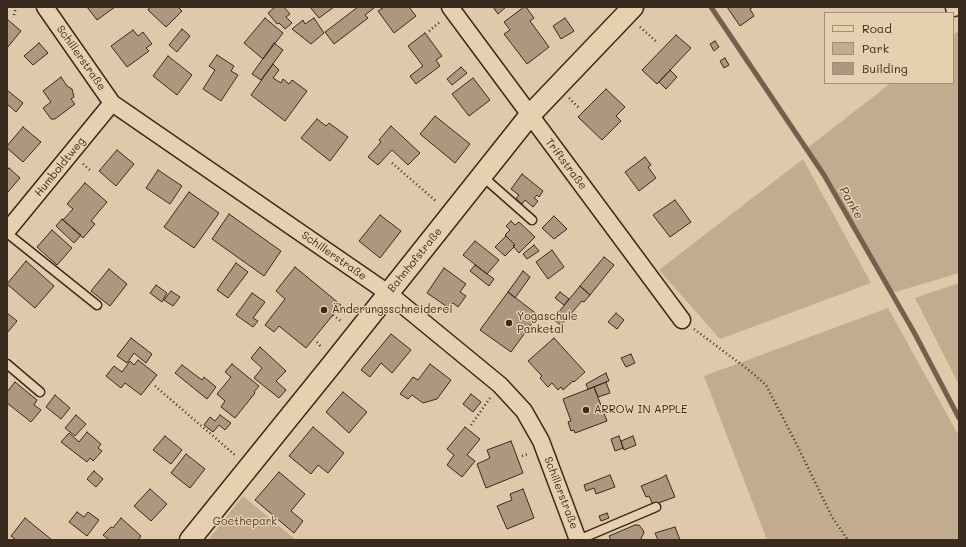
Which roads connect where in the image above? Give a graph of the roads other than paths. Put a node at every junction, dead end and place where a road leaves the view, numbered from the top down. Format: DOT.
graph roads {
  1 [pos="46,7"];
  2 [pos="450,7"];
  3 [pos="629,11"];
  4 [pos="112,103"];
  5 [pos="530,115"];
  6 [pos="482,176"];
  7 [pos="532,220"];
  8 [pos="7,232"];
  9 [pos="388,294"];
  10 [pos="97,305"];
  11 [pos="682,320"];
  12 [pos="7,364"];
  13 [pos="40,392"];
  14 [pos="656,507"];
  15 [pos="190,540"];
  16 [pos="578,540"];
  1 -- 4 [label="street, Schillerstraße"];
  2 -- 5 [label="street, Triftstraße"];
  3 -- 5 [label="street, Bahnhofstraße"];
  4 -- 8 [label="street, Humboldtweg"];
  4 -- 9 [label="street, Schillerstraße"];
  5 -- 6 [label="street, Bahnhofstraße"];
  5 -- 11 [label="street, Triftstraße"];
  6 -- 7 [label="lane"];
  6 -- 9 [label="street, Bahnhofstraße"];
  8 -- 10 [label="lane"];
  9 -- 15 [label="street, Bahnhofstraße"];
  9 -- 16 [label="street, Schillerstraße"];
  12 -- 13 [label="lane"];
  14 -- 16 [label="lane"];
}
